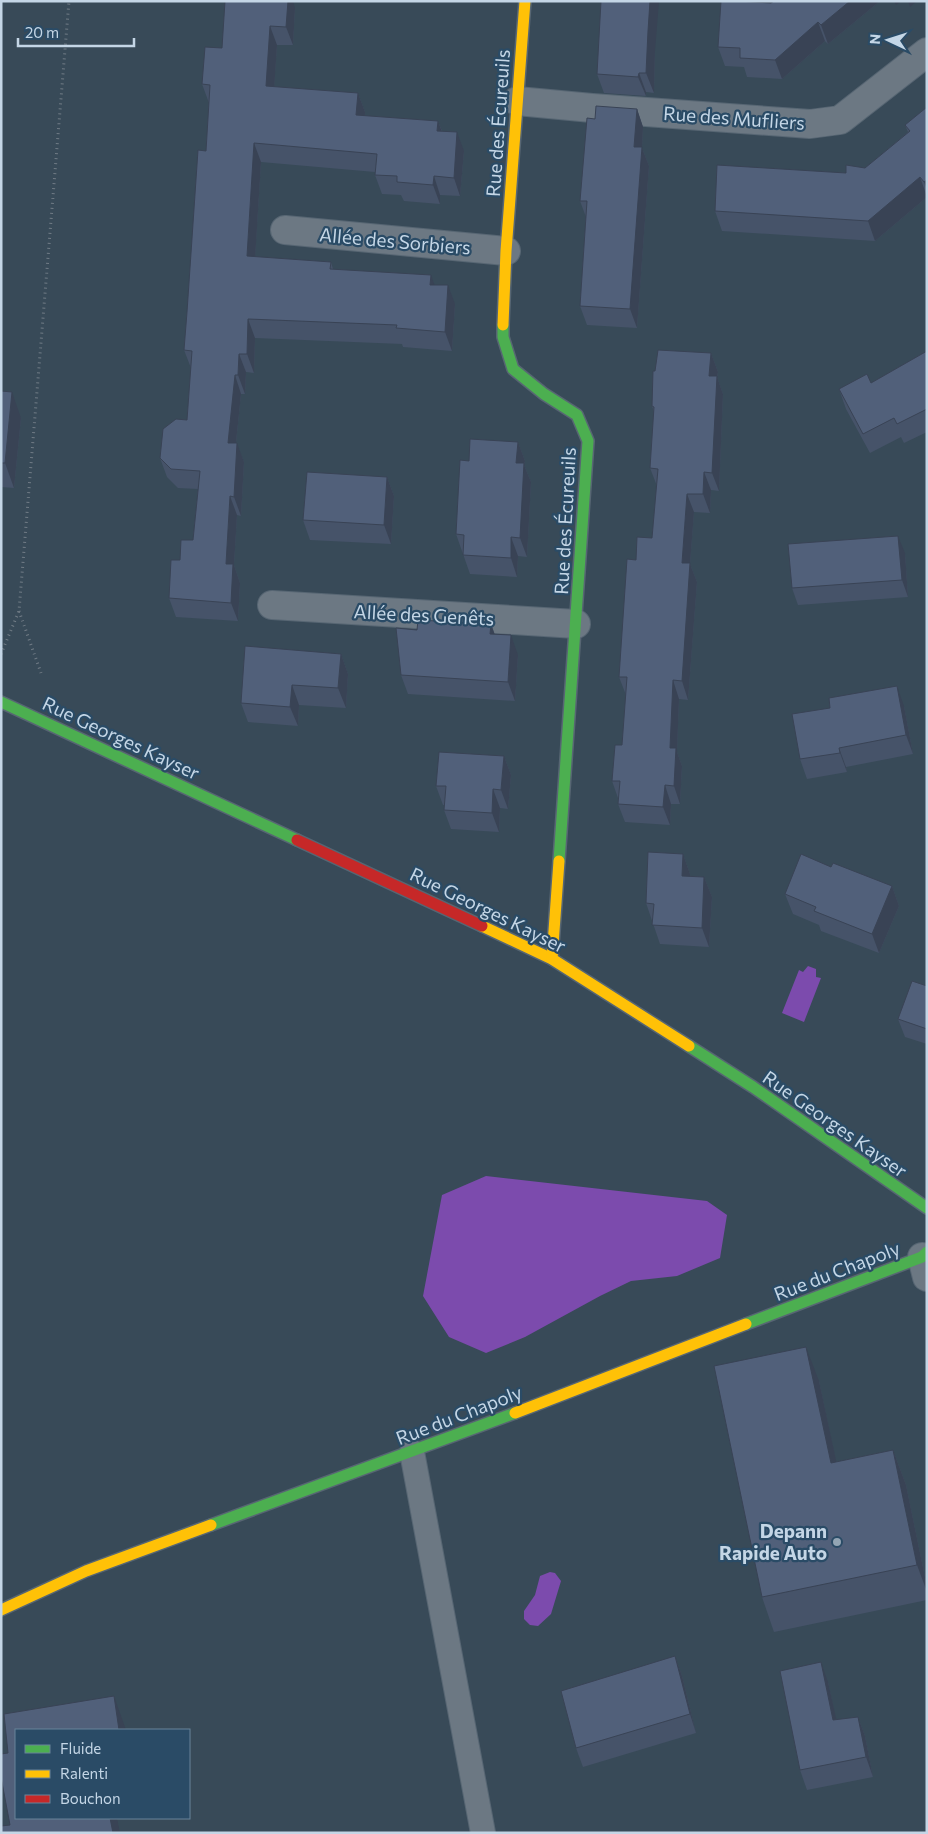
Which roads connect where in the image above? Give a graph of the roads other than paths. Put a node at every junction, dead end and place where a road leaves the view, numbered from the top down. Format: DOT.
graph roads {
  1 [pos="525,1"];
  2 [pos="927,52"];
  3 [pos="517,101"];
  4 [pos="285,230"];
  5 [pos="506,251"];
  6 [pos="272,605"];
  7 [pos="576,624"];
  8 [pos="1,702"];
  9 [pos="552,959"];
  10 [pos="927,1208"];
  11 [pos="925,1262"];
  12 [pos="412,1452"];
  13 [pos="1,1610"];
  14 [pos="483,1833"];
  1 -- 3 [label="street, Rue des Écureuils"];
  2 -- 3 [label="street, Rue des Mufliers"];
  3 -- 5 [label="street, Rue des Écureuils"];
  4 -- 5 [label="street, Allée des Sorbiers"];
  5 -- 7 [label="street, Rue des Écureuils"];
  6 -- 7 [label="street, Allée des Genêts"];
  7 -- 9 [label="street, Rue des Écureuils"];
  8 -- 9 [label="street, Rue Georges Kayser"];
  9 -- 10 [label="street, Rue Georges Kayser"];
  11 -- 12 [label="street, Rue du Chapoly"];
  12 -- 13 [label="street, Rue du Chapoly"];
  12 -- 14 [label="lane"];
}
